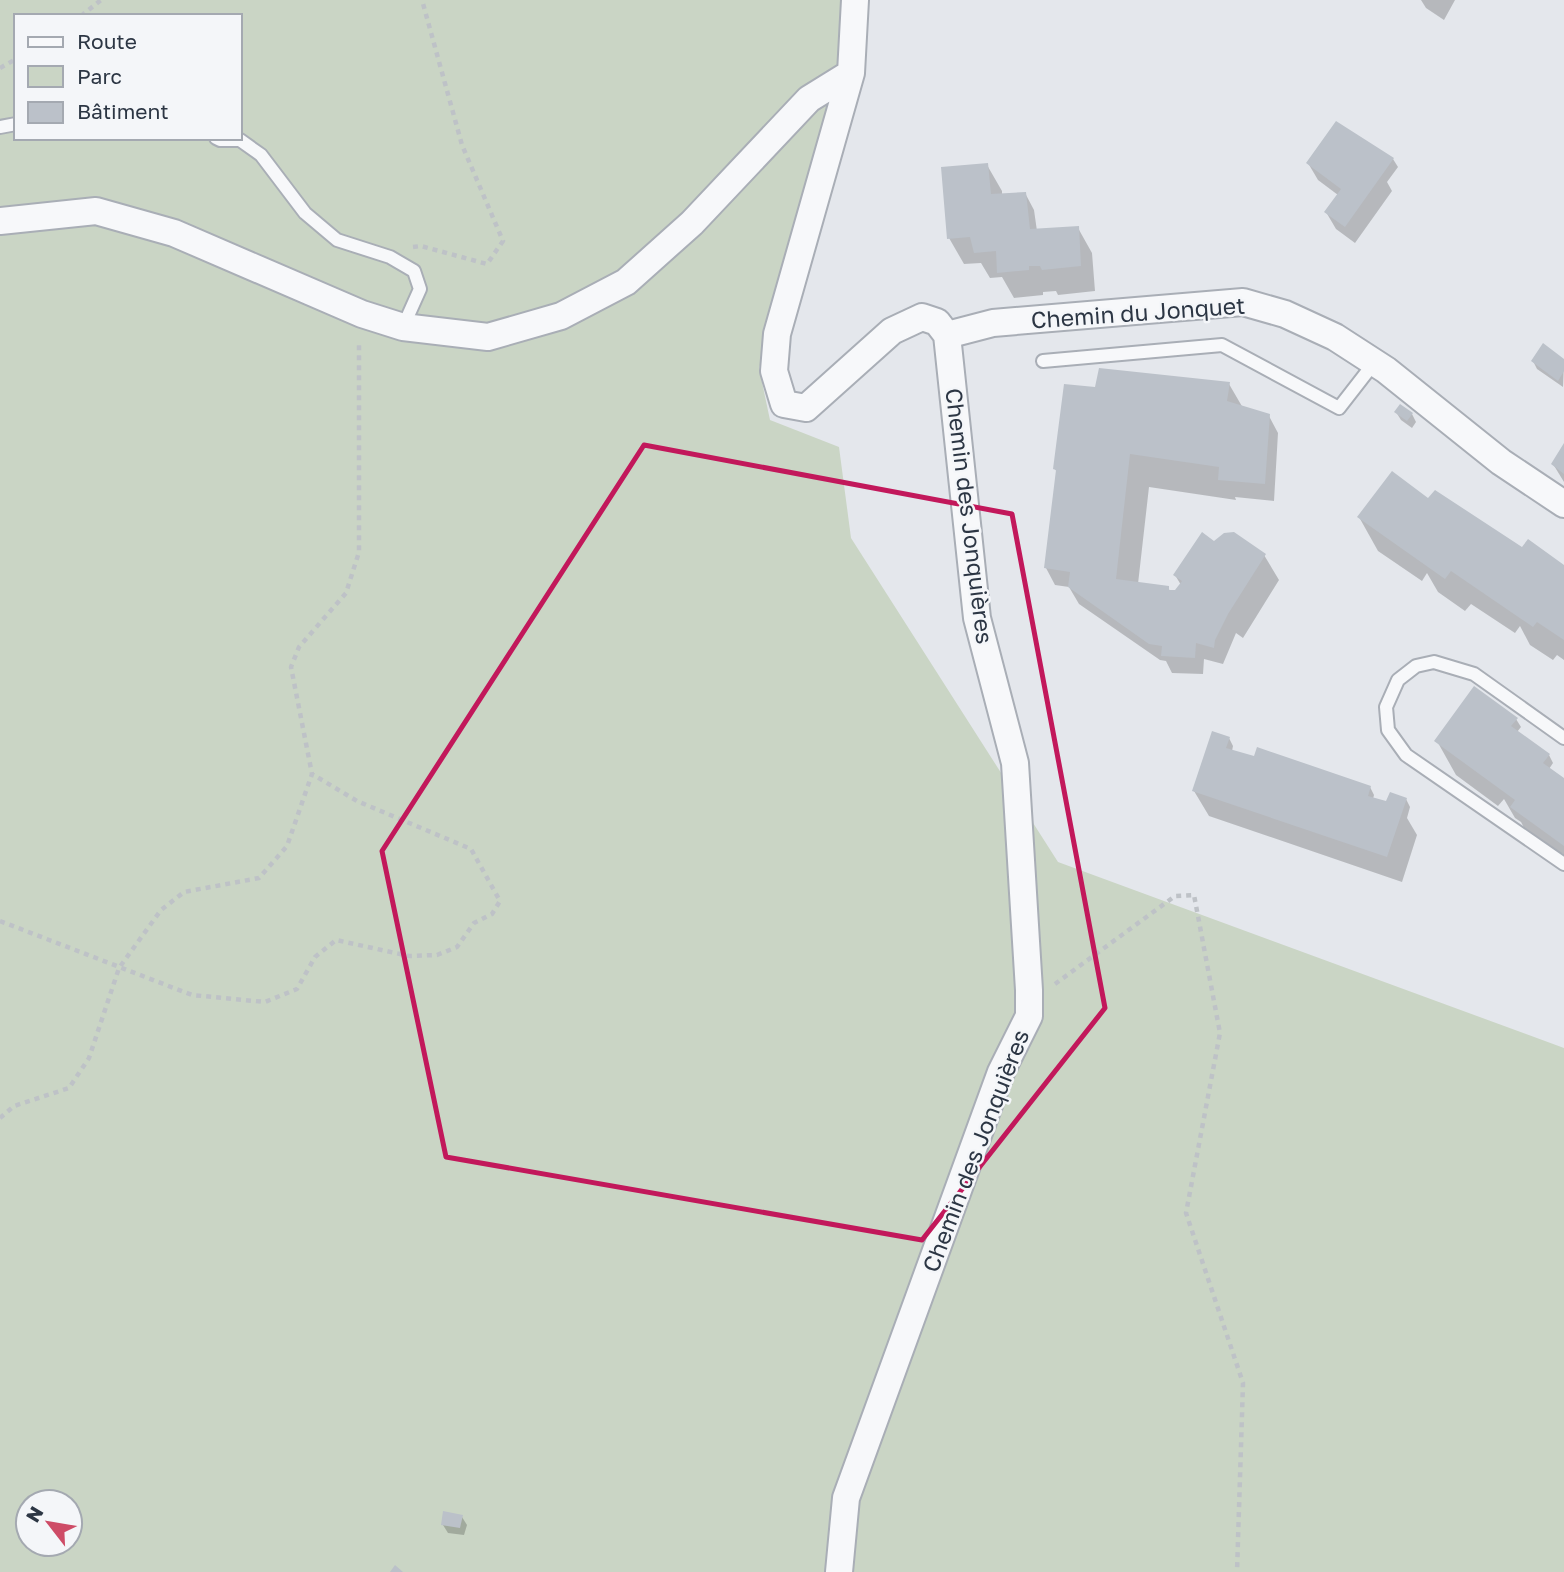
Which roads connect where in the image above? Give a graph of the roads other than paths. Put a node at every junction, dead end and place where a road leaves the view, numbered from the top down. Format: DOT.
graph roads {
  1 [pos="855,0"];
  2 [pos="851,73"];
  3 [pos="240,140"];
  4 [pos="0,221"];
  5 [pos="403,327"];
  6 [pos="947,335"];
  7 [pos="1043,361"];
  8 [pos="1374,363"];
  9 [pos="1564,504"];
  10 [pos="1564,738"];
  11 [pos="1564,864"];
  12 [pos="839,1572"];
  1 -- 2 [label="street"];
  2 -- 5 [label="street"];
  2 -- 6 [label="street"];
  3 -- 5 [label="lane"];
  4 -- 5 [label="street"];
  6 -- 8 [label="street, Chemin du Jonquet"];
  6 -- 12 [label="street, Chemin des Jonquières"];
  7 -- 8 [label="lane"];
  8 -- 9 [label="street, Chemin du Jonquet"];
  10 -- 11 [label="lane"];
}
